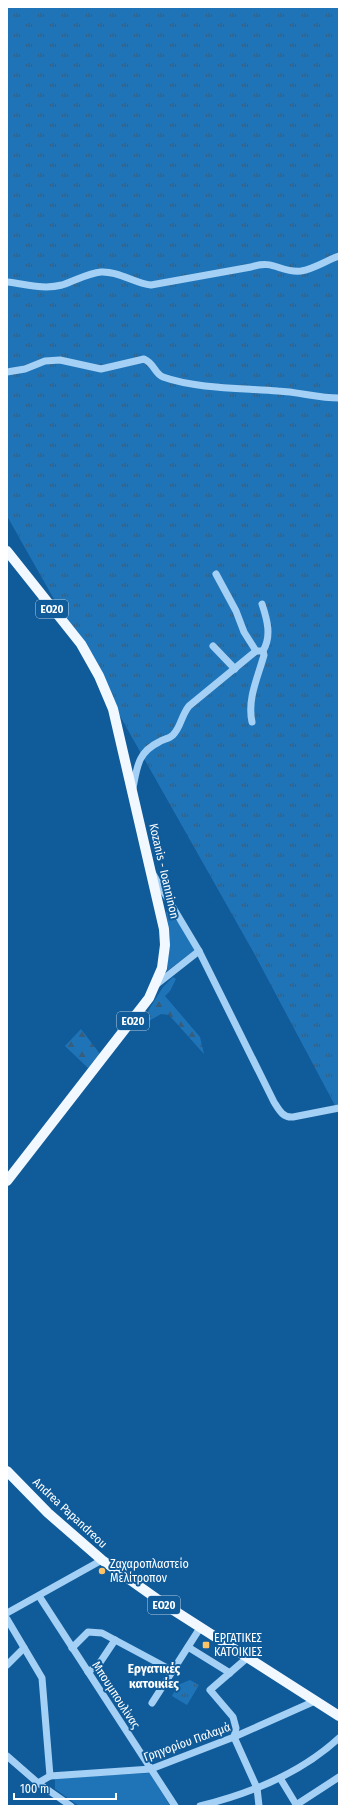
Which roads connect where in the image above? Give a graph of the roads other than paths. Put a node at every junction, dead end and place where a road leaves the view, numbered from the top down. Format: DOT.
graph roads {
  1 [pos="339,256"];
  2 [pos="7,282"];
  3 [pos="7,372"];
  4 [pos="339,398"];
  5 [pos="7,550"];
  6 [pos="216,574"];
  7 [pos="262,604"];
  8 [pos="212,646"];
  9 [pos="259,651"];
  10 [pos="235,669"];
  11 [pos="252,722"];
  12 [pos="132,790"];
  13 [pos="151,872"];
  14 [pos="199,951"];
  15 [pos="157,984"];
  16 [pos="339,1108"];
  17 [pos="7,1181"];
  18 [pos="7,1471"];
  19 [pos="102,1560"];
  20 [pos="38,1596"];
  21 [pos="7,1613"];
  22 [pos="7,1619"];
  23 [pos="200,1628"];
  24 [pos="115,1640"];
  25 [pos="188,1647"];
  26 [pos="24,1648"];
  27 [pos="72,1648"];
  28 [pos="248,1658"];
  29 [pos="7,1665"];
  30 [pos="173,1671"];
  31 [pos="88,1672"];
  32 [pos="230,1674"];
  33 [pos="315,1701"];
  34 [pos="152,1703"];
  35 [pos="339,1716"];
  36 [pos="234,1737"];
  37 [pos="338,1742"];
  38 [pos="7,1756"];
  39 [pos="151,1769"];
  40 [pos="50,1776"];
  41 [pos="280,1778"];
  42 [pos="338,1780"];
  43 [pos="38,1783"];
  44 [pos="257,1788"];
  45 [pos="215,1804"];
  46 [pos="297,1805"];
  47 [pos="71,1806"];
  48 [pos="175,1806"];
  49 [pos="200,1806"];
  50 [pos="259,1806"];
  1 -- 2 [label="street"];
  3 -- 4 [label="street"];
  5 -- 12 [label="main road, Kozanis - Ioanninon / ΕΟ20"];
  6 -- 9 [label="street"];
  7 -- 9 [label="street"];
  8 -- 10 [label="street"];
  9 -- 10 [label="street"];
  9 -- 11 [label="street"];
  10 -- 12 [label="street"];
  12 -- 13 [label="main road, Kozanis - Ioanninon / ΕΟ20"];
  13 -- 14 [label="street"];
  13 -- 15 [label="main road, Kozanis - Ioanninon / ΕΟ20"];
  14 -- 15 [label="street"];
  14 -- 16 [label="street"];
  15 -- 17 [label="main road, Kozanis - Ioanninon / ΕΟ20"];
  18 -- 19 [label="main road, Andrea Papandreou / ΕΟ20"];
  19 -- 20 [label="street"];
  19 -- 23 [label="main road, Andrea Papandreou / ΕΟ20"];
  20 -- 21 [label="street"];
  20 -- 27 [label="street, Μπουμπουλίνας"];
  22 -- 26 [label="street"];
  23 -- 25 [label="street"];
  23 -- 28 [label="main road, Andrea Papandreou / ΕΟ20"];
  24 -- 27 [label="street"];
  24 -- 30 [label="street"];
  24 -- 31 [label="street"];
  25 -- 30 [label="street"];
  25 -- 32 [label="street"];
  26 -- 29 [label="street"];
  26 -- 40 [label="street"];
  27 -- 31 [label="street, Μπουμπουλίνας"];
  28 -- 32 [label="street"];
  28 -- 33 [label="main road, Andrea Papandreou / ΕΟ20"];
  30 -- 34 [label="street"];
  31 -- 39 [label="street, Μπουμπουλίνας"];
  32 -- 36 [label="street"];
  33 -- 35 [label="main road, Andrea Papandreou / ΕΟ20"];
  33 -- 36 [label="street, Γρηγορίου Παλαμά"];
  36 -- 39 [label="street, Γρηγορίου Παλαμά"];
  36 -- 44 [label="street"];
  37 -- 41 [label="street"];
  38 -- 43 [label="street"];
  39 -- 40 [label="street, Γρηγορίου Παλαμά"];
  39 -- 48 [label="street, Μπουμπουλίνας"];
  40 -- 43 [label="street, Γρηγορίου Παλαμά"];
  41 -- 44 [label="street"];
  41 -- 46 [label="street"];
  42 -- 46 [label="street"];
  43 -- 47 [label="street"];
  44 -- 45 [label="street"];
  44 -- 50 [label="street"];
  45 -- 49 [label="street"];
}
